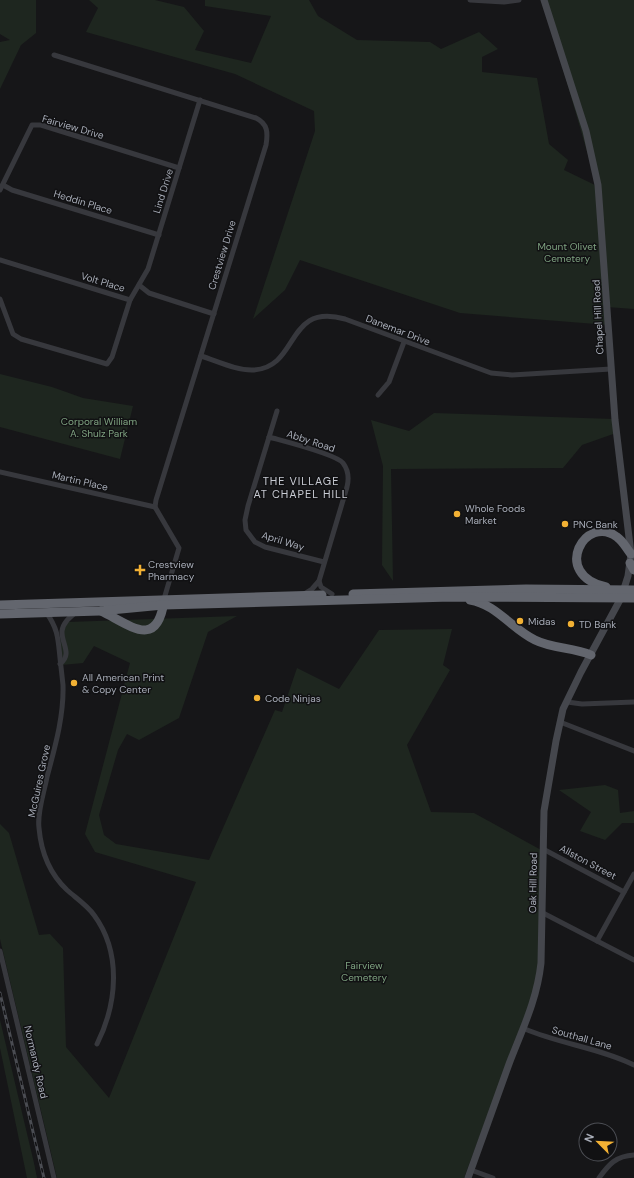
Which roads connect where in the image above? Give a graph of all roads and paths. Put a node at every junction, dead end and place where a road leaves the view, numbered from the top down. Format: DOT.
graph roads {
  1 [pos="470,0"];
  2 [pos="519,0"];
  3 [pos="544,0"];
  4 [pos="54,55"];
  5 [pos="200,100"];
  6 [pos="179,168"];
  7 [pos="3,185"];
  8 [pos="0,190"];
  9 [pos="159,235"];
  10 [pos="0,260"];
  11 [pos="139,285"];
  12 [pos="0,299"];
  13 [pos="130,300"];
  14 [pos="214,314"];
  15 [pos="404,342"];
  16 [pos="200,356"];
  17 [pos="610,369"];
  18 [pos="378,395"];
  19 [pos="278,410"];
  20 [pos="269,437"];
  21 [pos="0,472"];
  22 [pos="155,507"];
  23 [pos="324,562"];
  24 [pos="632,562"];
  25 [pos="318,581"];
  26 [pos="634,590"];
  27 [pos="332,594"];
  28 [pos="622,594"];
  29 [pos="302,595"];
  30 [pos="450,597"];
  31 [pos="634,598"];
  32 [pos="164,602"];
  33 [pos="0,606"];
  34 [pos="100,610"];
  35 [pos="76,611"];
  36 [pos="46,612"];
  37 [pos="0,614"];
  38 [pos="590,655"];
  39 [pos="60,664"];
  40 [pos="566,702"];
  41 [pos="634,702"];
  42 [pos="560,722"];
  43 [pos="634,752"];
  44 [pos="543,849"];
  45 [pos="634,874"];
  46 [pos="624,892"];
  47 [pos="543,913"];
  48 [pos="597,941"];
  49 [pos="0,951"];
  50 [pos="634,960"];
  51 [pos="525,1028"];
  52 [pos="97,1044"];
  53 [pos="634,1065"];
  54 [pos="634,1155"];
  55 [pos="471,1170"];
  56 [pos="54,1178"];
  57 [pos="468,1178"];
  58 [pos="493,1178"];
  59 [pos="599,1178"];
  1 -- 2 [label="street"];
  3 -- 17 [label="street, Chapel Hill Road"];
  4 -- 5 [label="street, Crestview Drive"];
  5 -- 6 [label="street, Lind Drive"];
  5 -- 14 [label="street, Crestview Drive"];
  6 -- 7 [label="street, Fairview Drive"];
  6 -- 9 [label="street, Lind Drive"];
  7 -- 8 [label="street, Fairview Drive"];
  7 -- 9 [label="street, Heddin Place"];
  9 -- 11 [label="street, Lind Drive"];
  10 -- 13 [label="street, Volt Place"];
  11 -- 13 [label="street, Volt Place"];
  11 -- 14 [label="street, Volt Place"];
  12 -- 13 [label="street"];
  14 -- 16 [label="street, Crestview Drive"];
  15 -- 16 [label="street, Danemar Drive"];
  15 -- 17 [label="street, Danemar Drive"];
  15 -- 18 [label="street"];
  16 -- 22 [label="street, Crestview Drive"];
  17 -- 24 [label="street, Chapel Hill Road"];
  19 -- 20 [label="street, April Way"];
  20 -- 23 [label="street, Abby Road"];
  20 -- 23 [label="street, April Way"];
  21 -- 22 [label="street, Martin Place"];
  22 -- 32 [label="street"];
  23 -- 25 [label="street, Abby Road"];
  24 -- 28 [label="street, Chapel Hill Road"];
  24 -- 28 [label="highway"];
  25 -- 27 [label="street"];
  25 -- 29 [label="street"];
  26 -- 28 [label="highway"];
  27 -- 28 [label="highway"];
  27 -- 29 [label="highway"];
  28 -- 30 [label="highway"];
  28 -- 31 [label="highway"];
  28 -- 38 [label="street, Oak Hill Road"];
  29 -- 32 [label="highway"];
  30 -- 32 [label="highway"];
  30 -- 38 [label="highway"];
  32 -- 33 [label="highway"];
  32 -- 34 [label="highway"];
  32 -- 34 [label="highway"];
  34 -- 35 [label="highway"];
  35 -- 36 [label="highway"];
  35 -- 39 [label="street, McGuires Grove"];
  36 -- 37 [label="highway"];
  36 -- 39 [label="street, McGuires Grove"];
  38 -- 40 [label="street, Oak Hill Road"];
  39 -- 52 [label="street, McGuires Grove"];
  40 -- 41 [label="street"];
  40 -- 42 [label="street, Oak Hill Road"];
  42 -- 43 [label="street"];
  42 -- 44 [label="street, Oak Hill Road"];
  44 -- 46 [label="street, Allston Street"];
  44 -- 47 [label="street, Oak Hill Road"];
  45 -- 46 [label="street"];
  46 -- 48 [label="street"];
  47 -- 48 [label="street"];
  47 -- 51 [label="street, Oak Hill Road"];
  48 -- 50 [label="street"];
  49 -- 56 [label="street, Normandy Road"];
  51 -- 53 [label="street, Southall Lane"];
  51 -- 55 [label="street, Oak Hill Road"];
  54 -- 59 [label="street"];
  55 -- 57 [label="street, Oak Hill Road"];
  55 -- 58 [label="street"];
}
